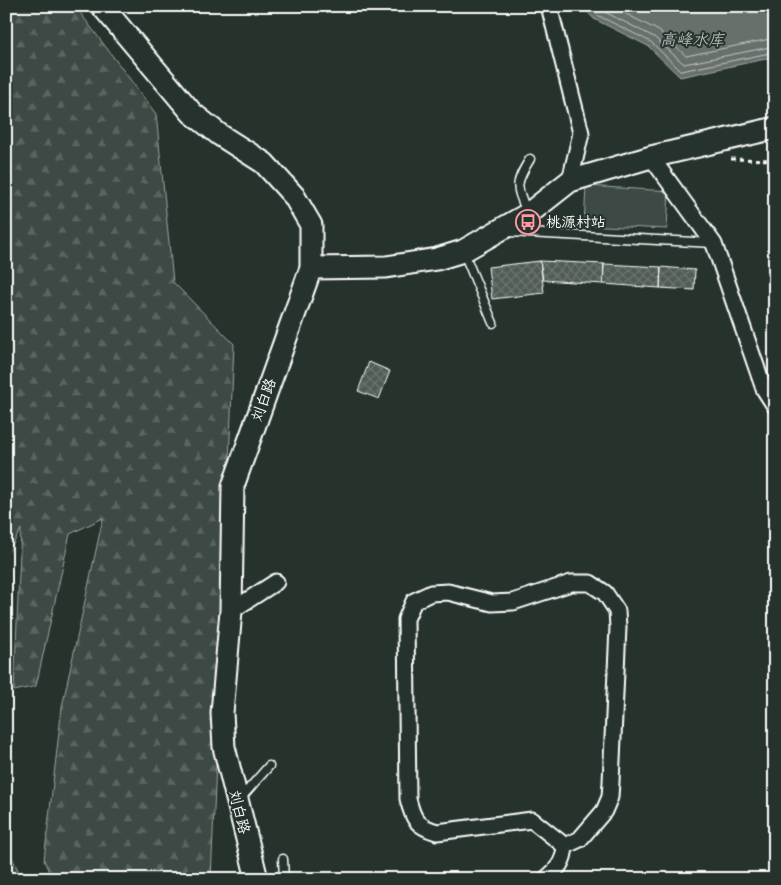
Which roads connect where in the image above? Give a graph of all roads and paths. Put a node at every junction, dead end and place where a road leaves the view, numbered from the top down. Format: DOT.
graph roads {
  1 [pos="102,6"];
  2 [pos="549,6"];
  3 [pos="775,128"];
  4 [pos="651,157"];
  5 [pos="530,160"];
  6 [pos="570,181"];
  7 [pos="528,214"];
  8 [pos="497,231"];
  9 [pos="714,244"];
  10 [pos="463,251"];
  11 [pos="312,268"];
  12 [pos="493,323"];
  13 [pos="775,406"];
  14 [pos="276,582"];
  15 [pos="231,612"];
  16 [pos="270,766"];
  17 [pos="236,804"];
  18 [pos="566,846"];
  19 [pos="283,859"];
  20 [pos="257,879"];
  21 [pos="284,879"];
  22 [pos="546,879"];
  1 -- 11 [label="street, 刘白路"];
  2 -- 6 [label="street"];
  3 -- 4 [label="street"];
  4 -- 6 [label="street"];
  4 -- 9 [label="street"];
  5 -- 7 [label="lane"];
  6 -- 7 [label="street"];
  7 -- 8 [label="street"];
  8 -- 9 [label="lane"];
  8 -- 10 [label="street"];
  9 -- 13 [label="street"];
  10 -- 11 [label="street"];
  10 -- 12 [label="lane"];
  11 -- 15 [label="street, 刘白路"];
  14 -- 15 [label="street"];
  15 -- 17 [label="street, 刘白路"];
  16 -- 17 [label="lane"];
  17 -- 20 [label="street, 刘白路"];
  18 -- 18 [label="street"];
  18 -- 22 [label="street"];
  19 -- 21 [label="lane"];
}
